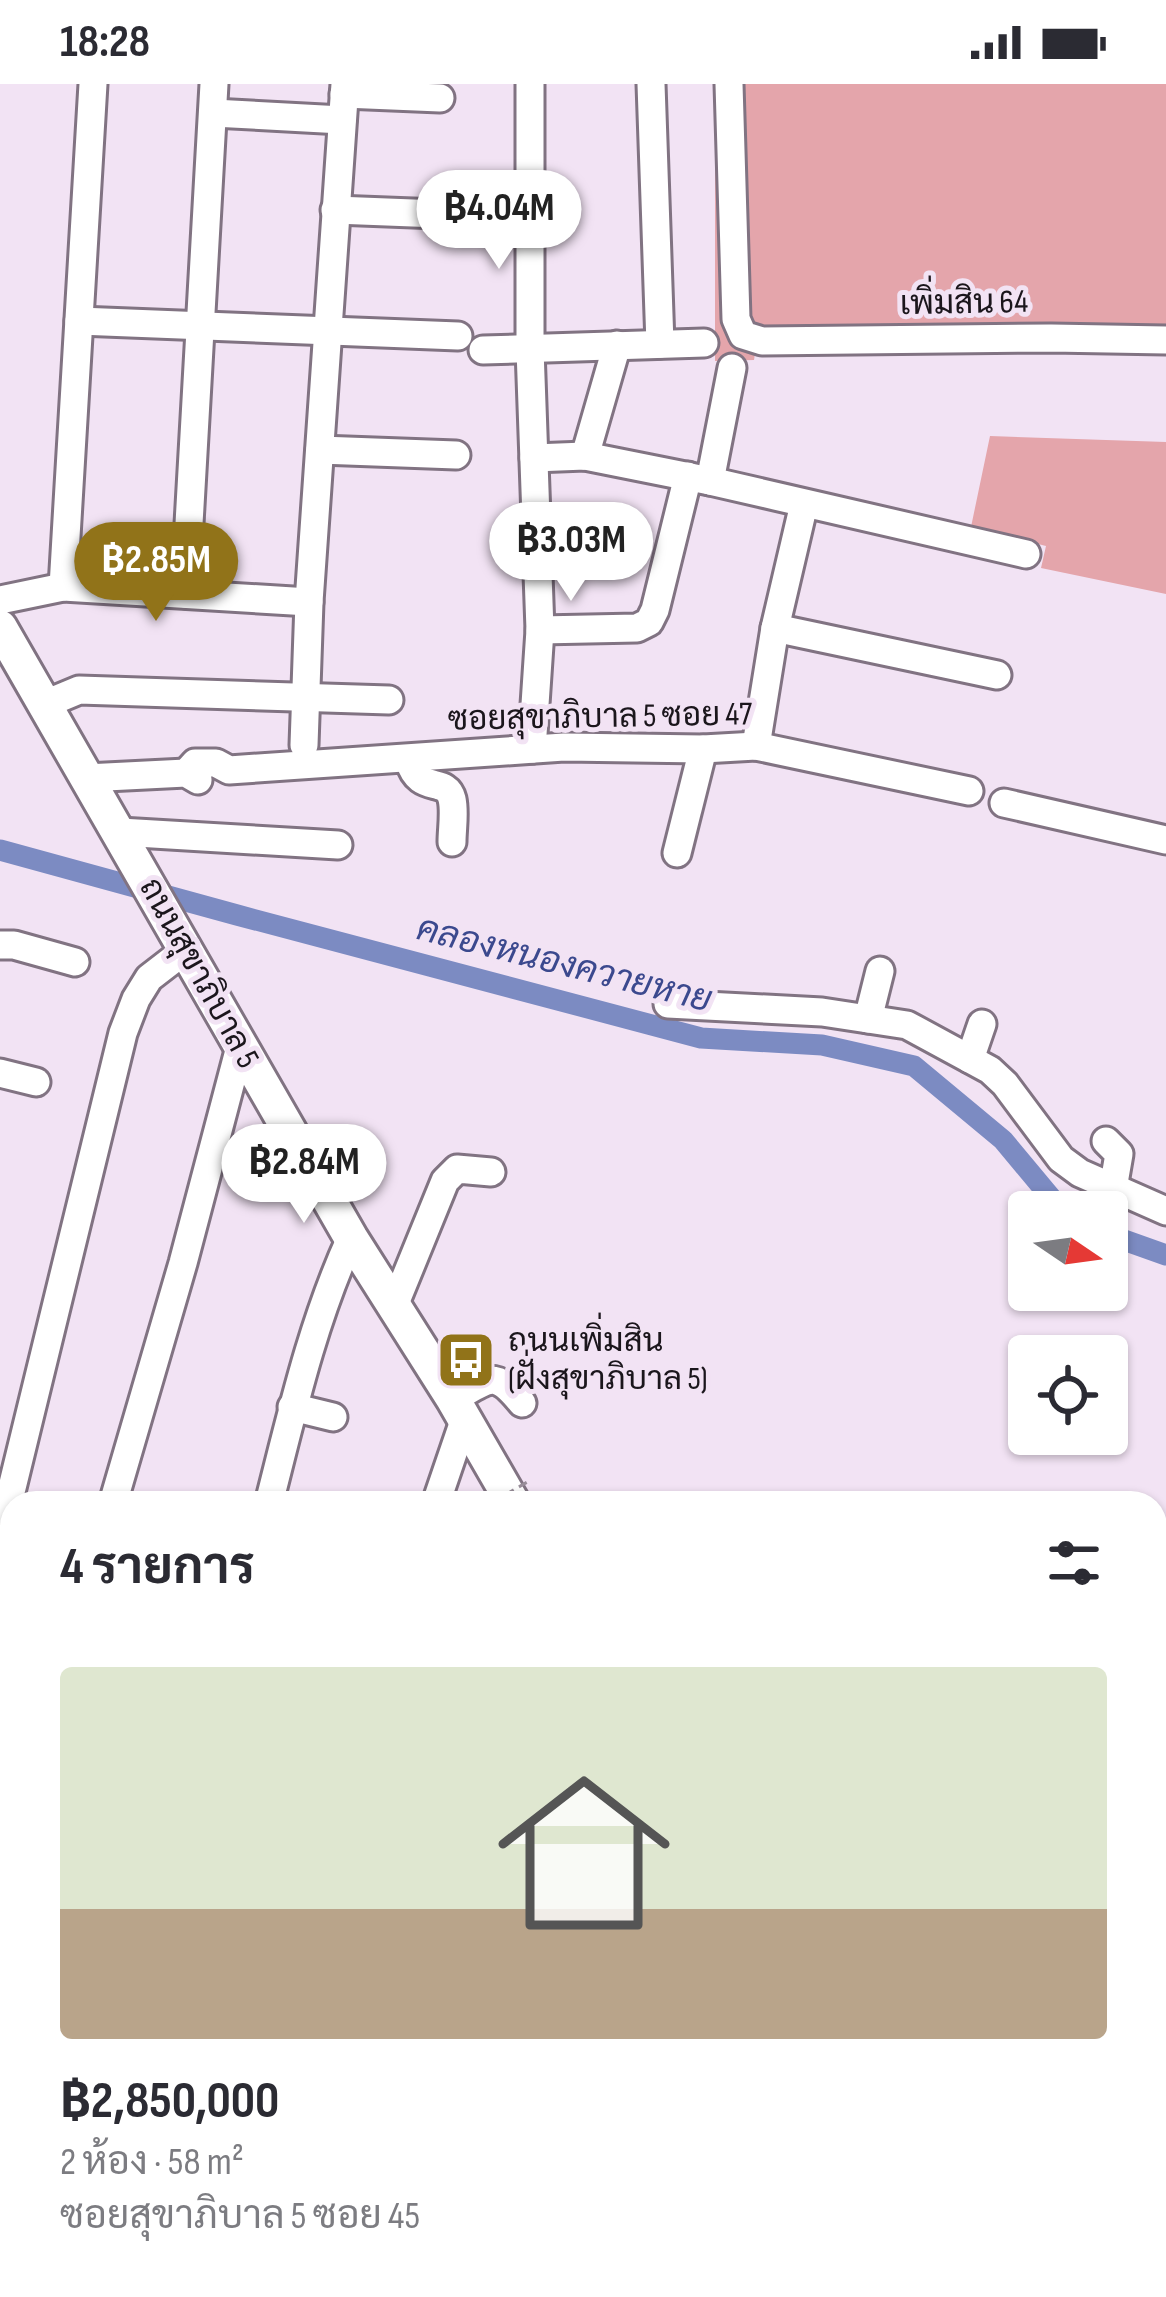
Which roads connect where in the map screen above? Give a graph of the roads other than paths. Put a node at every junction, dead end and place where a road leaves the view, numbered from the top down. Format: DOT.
graph roads {
  1 [pos="93,84"];
  2 [pos="214,84"];
  3 [pos="530,84"];
  4 [pos="651,84"];
  5 [pos="729,84"];
  6 [pos="440,98"];
  7 [pos="344,99"];
  8 [pos="213,113"];
  9 [pos="335,210"];
  10 [pos="465,215"];
  11 [pos="79,321"];
  12 [pos="201,327"];
  13 [pos="327,330"];
  14 [pos="1166,340"];
  15 [pos="660,344"];
  16 [pos="704,344"];
  17 [pos="617,345"];
  18 [pos="530,349"];
  19 [pos="732,368"];
  20 [pos="320,450"];
  21 [pos="456,455"];
  22 [pos="585,456"];
  23 [pos="534,458"];
  24 [pos="699,479"];
  25 [pos="804,504"];
  26 [pos="1026,554"];
  27 [pos="63,587"];
  28 [pos="185,594"];
  29 [pos="0,601"];
  30 [pos="309,602"];
  31 [pos="0,627"];
  32 [pos="775,628"];
  33 [pos="540,630"];
  34 [pos="997,675"];
  35 [pos="304,696"];
  36 [pos="389,700"];
  37 [pos="43,705"];
  38 [pos="304,745"];
  39 [pos="756,746"];
  40 [pos="532,749"];
  41 [pos="704,749"];
  42 [pos="409,760"];
  43 [pos="86,778"];
  44 [pos="969,791"];
  45 [pos="1004,803"];
  46 [pos="120,832"];
  47 [pos="1166,841"];
  48 [pos="452,842"];
  49 [pos="338,845"];
  50 [pos="677,853"];
  51 [pos="0,945"];
  52 [pos="184,951"];
  53 [pos="75,962"];
  54 [pos="880,971"];
  55 [pos="668,1004"];
  56 [pos="868,1019"];
  57 [pos="982,1024"];
  58 [pos="240,1047"];
  59 [pos="970,1059"];
  60 [pos="0,1072"];
  61 [pos="36,1082"];
  62 [pos="1106,1141"];
  63 [pos="490,1172"];
  64 [pos="1113,1189"];
  65 [pos="1166,1211"];
  66 [pos="351,1238"];
  67 [pos="394,1306"];
  68 [pos="522,1403"];
  69 [pos="292,1407"];
  70 [pos="459,1408"];
  71 [pos="333,1418"];
  72 [pos="11,1491"];
  73 [pos="116,1491"];
  74 [pos="272,1491"];
  75 [pos="439,1491"];
  76 [pos="513,1491"];
  1 -- 11 [label="street"];
  2 -- 8 [label="street"];
  3 -- 18 [label="street"];
  4 -- 15 [label="street"];
  5 -- 14 [label="street, เพิ่มสิน 64"];
  6 -- 7 [label="street"];
  7 -- 8 [label="street"];
  7 -- 9 [label="street"];
  8 -- 12 [label="street"];
  9 -- 10 [label="street"];
  9 -- 13 [label="street"];
  11 -- 12 [label="street"];
  11 -- 27 [label="street"];
  12 -- 13 [label="street"];
  12 -- 28 [label="street"];
  13 -- 18 [label="street"];
  13 -- 20 [label="street"];
  15 -- 16 [label="street"];
  15 -- 17 [label="street"];
  17 -- 18 [label="street"];
  17 -- 22 [label="street"];
  18 -- 23 [label="street"];
  19 -- 24 [label="street"];
  20 -- 21 [label="street"];
  20 -- 30 [label="street"];
  22 -- 23 [label="street"];
  22 -- 24 [label="street"];
  23 -- 33 [label="street"];
  24 -- 25 [label="street"];
  24 -- 33 [label="street"];
  25 -- 26 [label="street"];
  25 -- 32 [label="street"];
  27 -- 28 [label="street"];
  27 -- 29 [label="street"];
  28 -- 30 [label="street"];
  30 -- 35 [label="street"];
  31 -- 37 [label="main road, ถนนสุขาภิบาล 5"];
  32 -- 34 [label="street"];
  32 -- 39 [label="street"];
  33 -- 40 [label="street"];
  35 -- 36 [label="street"];
  35 -- 37 [label="street"];
  35 -- 38 [label="street"];
  37 -- 43 [label="main road, ถนนสุขาภิบาล 5"];
  39 -- 41 [label="street, ซอยสุขาภิบาล 5 ซอย 47"];
  39 -- 44 [label="street, ซอยสุขาภิบาล 5 ซอย 47"];
  40 -- 41 [label="street, ซอยสุขาภิบาล 5 ซอย 47"];
  40 -- 42 [label="street, ซอยสุขาภิบาล 5 ซอย 47"];
  41 -- 50 [label="street"];
  42 -- 43 [label="street, ซอยสุขาภิบาล 5 ซอย 47"];
  42 -- 48 [label="street"];
  43 -- 46 [label="main road, ถนนสุขาภิบาล 5"];
  45 -- 47 [label="street"];
  46 -- 49 [label="street"];
  46 -- 52 [label="main road, ถนนสุขาภิบาล 5"];
  51 -- 53 [label="street"];
  52 -- 58 [label="main road, ถนนสุขาภิบาล 5"];
  52 -- 72 [label="street"];
  54 -- 56 [label="street"];
  55 -- 56 [label="street"];
  56 -- 59 [label="street"];
  57 -- 59 [label="street"];
  58 -- 66 [label="main road, ถนนสุขาภิบาล 5"];
  58 -- 73 [label="street"];
  59 -- 64 [label="street"];
  60 -- 61 [label="street"];
  62 -- 64 [label="street"];
  63 -- 67 [label="street"];
  64 -- 65 [label="street"];
  66 -- 67 [label="main road, ถนนสุขาภิบาล 5"];
  66 -- 69 [label="street"];
  67 -- 70 [label="main road, ถนนสุขาภิบาล 5"];
  68 -- 70 [label="street"];
  69 -- 71 [label="street"];
  69 -- 74 [label="street"];
  70 -- 75 [label="street"];
  70 -- 76 [label="main road, ถนนสุขาภิบาล 5"];
}
